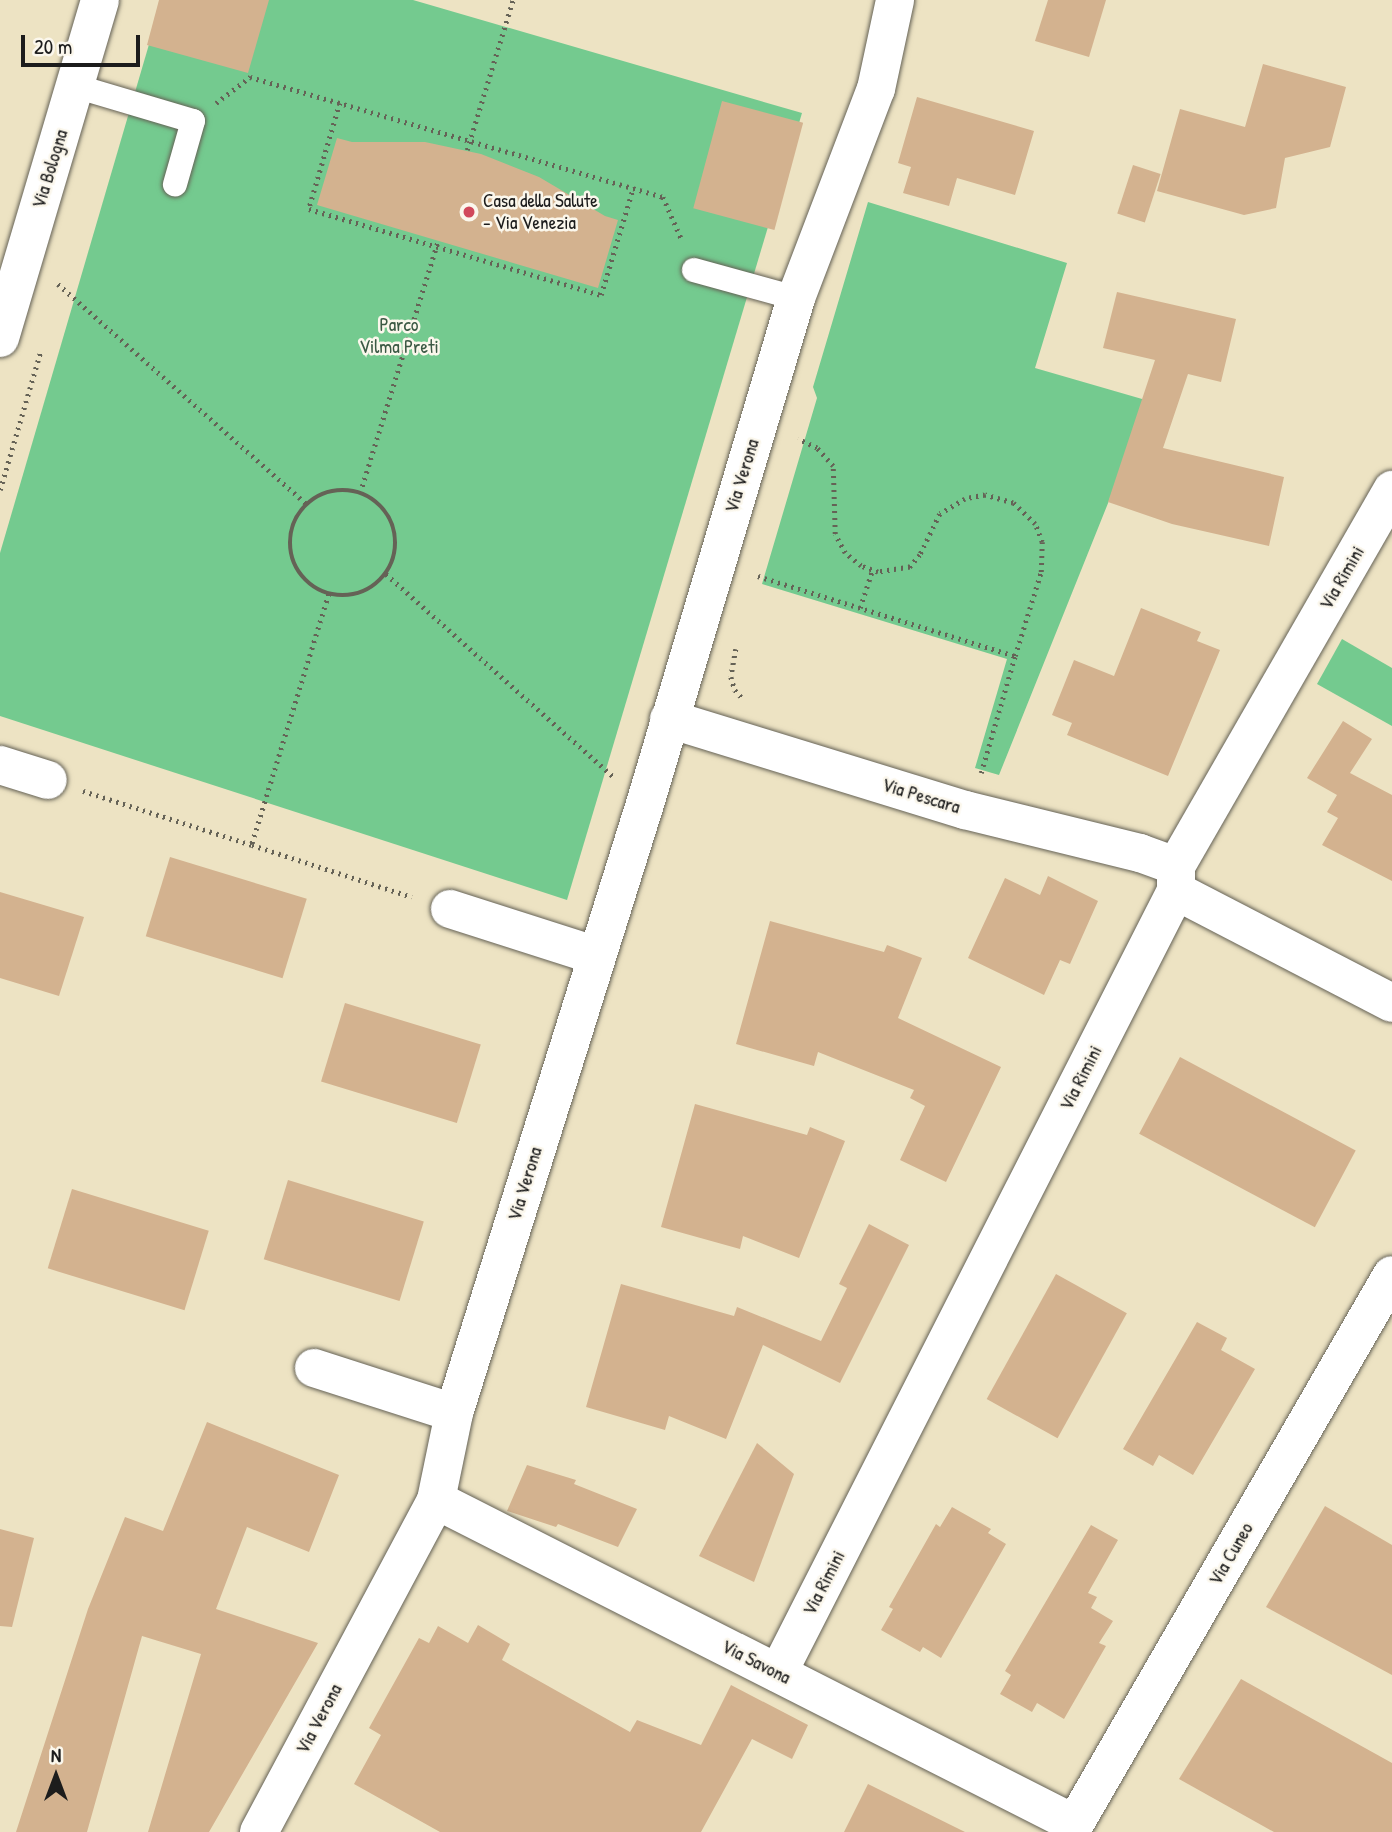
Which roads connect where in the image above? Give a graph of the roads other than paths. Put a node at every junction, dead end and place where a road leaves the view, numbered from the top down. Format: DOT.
graph roads {
  1 [pos="100,0"];
  2 [pos="895,0"];
  3 [pos="75,86"];
  4 [pos="175,184"];
  5 [pos="695,270"];
  6 [pos="796,298"];
  7 [pos="3,318"];
  8 [pos="1392,490"];
  9 [pos="669,719"];
  10 [pos="0,765"];
  11 [pos="48,780"];
  12 [pos="1176,878"];
  13 [pos="450,909"];
  14 [pos="597,956"];
  15 [pos="1392,1003"];
  16 [pos="1392,1275"];
  17 [pos="314,1368"];
  18 [pos="454,1413"];
  19 [pos="436,1500"];
  20 [pos="778,1673"];
  21 [pos="1073,1828"];
  22 [pos="259,1832"];
  1 -- 3 [label="street, Via Bologna"];
  2 -- 6 [label="street, Via Verona"];
  3 -- 4 [label="lane"];
  3 -- 7 [label="street, Via Bologna"];
  5 -- 6 [label="lane"];
  6 -- 9 [label="street, Via Verona"];
  8 -- 12 [label="street, Via Rimini"];
  9 -- 12 [label="street, Via Pescara"];
  9 -- 14 [label="street, Via Verona"];
  10 -- 11 [label="street"];
  12 -- 15 [label="street, Via Pescara"];
  12 -- 20 [label="street, Via Rimini"];
  13 -- 14 [label="street"];
  14 -- 18 [label="street, Via Verona"];
  16 -- 21 [label="street, Via Cuneo"];
  17 -- 18 [label="street"];
  18 -- 19 [label="street, Via Verona"];
  19 -- 20 [label="street, Via Savona"];
  19 -- 22 [label="street, Via Verona"];
  20 -- 21 [label="street, Via Savona"];
}
